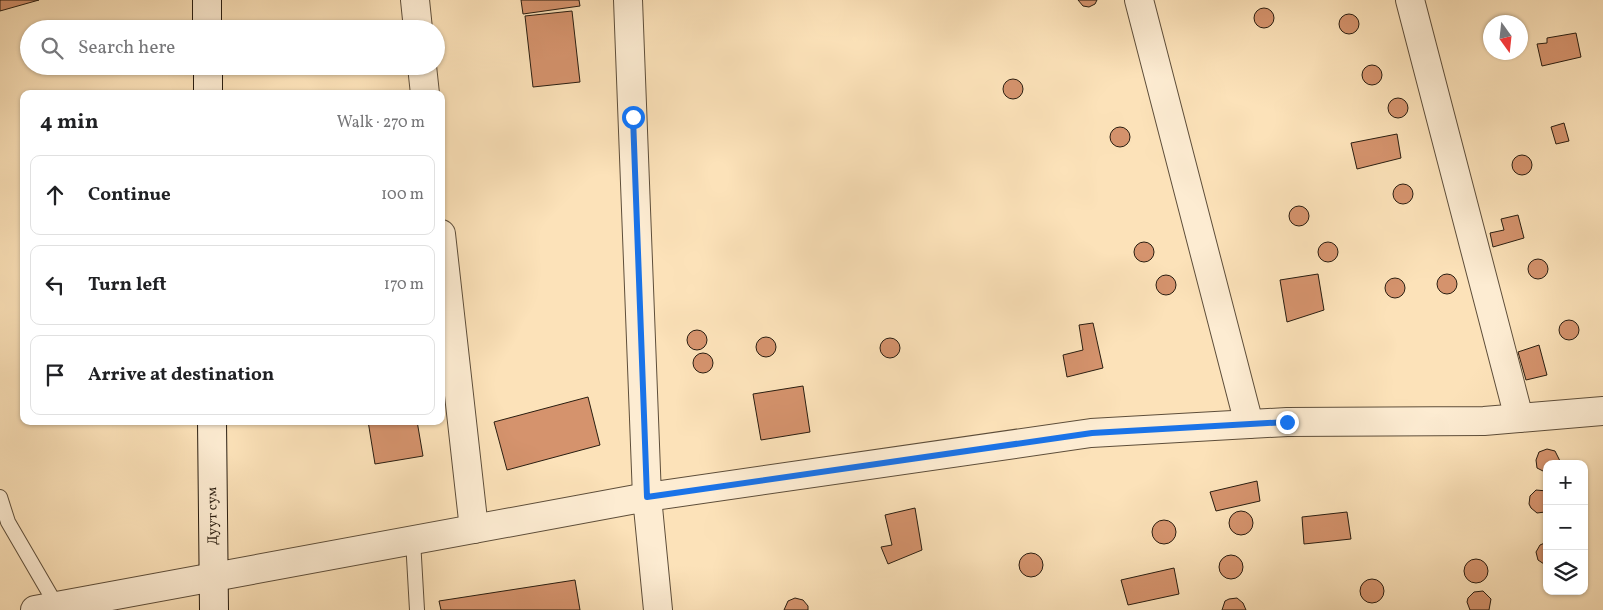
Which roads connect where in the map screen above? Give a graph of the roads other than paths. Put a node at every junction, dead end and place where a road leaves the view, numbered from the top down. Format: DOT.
graph roads {
  1 [pos="207,0"];
  2 [pos="415,0"];
  3 [pos="628,0"];
  4 [pos="1139,0"];
  5 [pos="1410,0"];
  6 [pos="207,20"];
  7 [pos="417,20"];
  8 [pos="208,75"];
  9 [pos="423,75"];
  10 [pos="208,90"];
  11 [pos="425,90"];
  12 [pos="445,270"];
  13 [pos="1603,411"];
  14 [pos="1519,418"];
  15 [pos="1249,424"];
  16 [pos="212,425"];
  17 [pos="0,496"];
  18 [pos="647,497"];
  19 [pos="474,529"];
  20 [pos="413,540"];
  21 [pos="214,577"];
  22 [pos="50,609"];
  23 [pos="214,610"];
  24 [pos="417,610"];
  25 [pos="658,610"];
  1 -- 6 [label="street"];
  2 -- 7 [label="street"];
  3 -- 18 [label="street"];
  4 -- 15 [label="street"];
  5 -- 14 [label="street"];
  8 -- 10 [label="street"];
  9 -- 11 [label="street"];
  12 -- 19 [label="street"];
  13 -- 14 [label="street"];
  14 -- 15 [label="street"];
  15 -- 18 [label="street"];
  16 -- 21 [label="street, Дуут сум"];
  17 -- 22 [label="lane"];
  18 -- 19 [label="street"];
  18 -- 25 [label="street"];
  19 -- 20 [label="street"];
  20 -- 21 [label="street"];
  20 -- 24 [label="lane"];
  21 -- 22 [label="street"];
  21 -- 23 [label="street, Дуут сум"];
}
